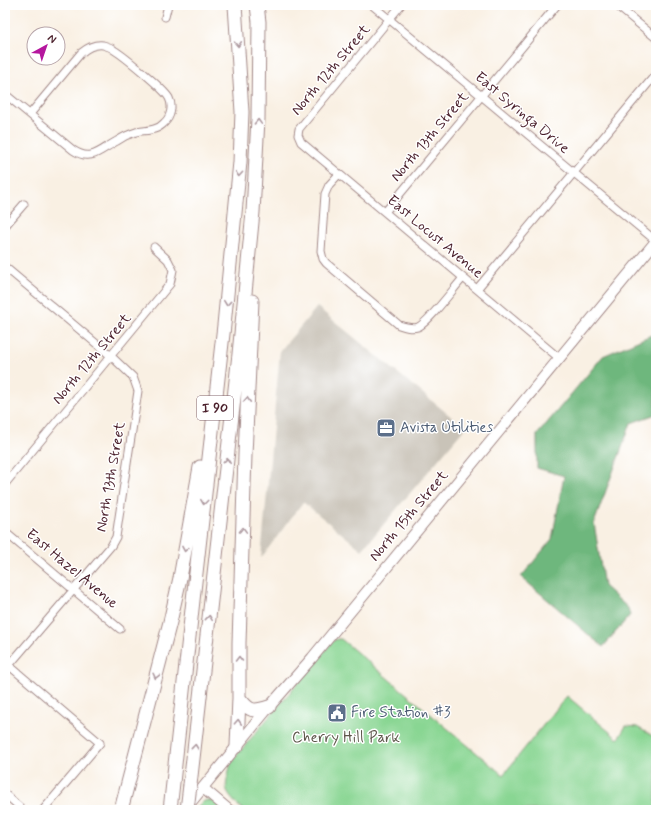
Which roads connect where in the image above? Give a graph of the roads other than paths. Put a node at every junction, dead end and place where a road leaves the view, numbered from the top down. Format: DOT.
graph roads {
  1 [pos="168,5"];
  2 [pos="235,5"];
  3 [pos="257,5"];
  4 [pos="372,5"];
  5 [pos="401,5"];
  6 [pos="557,5"];
  7 [pos="616,5"];
  8 [pos="165,17"];
  9 [pos="389,19"];
  10 [pos="656,38"];
  11 [pos="656,74"];
  12 [pos="5,94"];
  13 [pos="482,96"];
  14 [pos="30,114"];
  15 [pos="298,133"];
  16 [pos="574,173"];
  17 [pos="339,174"];
  18 [pos="24,204"];
  19 [pos="253,212"];
  20 [pos="385,212"];
  21 [pos="5,226"];
  22 [pos="656,241"];
  23 [pos="154,247"];
  24 [pos="5,267"];
  25 [pos="463,278"];
  26 [pos="477,289"];
  27 [pos="111,356"];
  28 [pos="559,358"];
  29 [pos="216,401"];
  30 [pos="5,484"];
  31 [pos="5,532"];
  32 [pos="74,589"];
  33 [pos="120,629"];
  34 [pos="6,666"];
  35 [pos="239,698"];
  36 [pos="269,707"];
  37 [pos="237,746"];
  38 [pos="196,787"];
  39 [pos="5,794"];
  40 [pos="24,810"];
  41 [pos="43,810"];
  42 [pos="121,810"];
  43 [pos="170,810"];
  44 [pos="186,810"];
  45 [pos="230,810"];
  1 -- 8 [label="street"];
  2 -- 29 [label="highway, I 90, one-way"];
  19 -- 3 [label="highway, I 90, one-way"];
  4 -- 9 [label="street, East Syringa Drive"];
  5 -- 9 [label="street, North 12th Street"];
  6 -- 13 [label="street, North 13th Street"];
  7 -- 10 [label="street"];
  9 -- 13 [label="street, East Syringa Drive"];
  9 -- 15 [label="street, North 12th Street"];
  11 -- 16 [label="street"];
  12 -- 14 [label="street"];
  13 -- 16 [label="street, East Syringa Drive"];
  13 -- 20 [label="street, North 13th Street"];
  14 -- 14 [label="street"];
  15 -- 17 [label="street, East Locust Avenue"];
  16 -- 22 [label="street, East Syringa Drive"];
  16 -- 26 [label="street"];
  17 -- 20 [label="street, East Locust Avenue"];
  17 -- 25 [label="street"];
  18 -- 21 [label="street"];
  35 -- 19 [label="highway, I 90, one-way"];
  38 -- 19 [label="highway, I 90, one-way"];
  20 -- 25 [label="street, East Locust Avenue"];
  22 -- 28 [label="main road, North 15th Street"];
  23 -- 27 [label="street, North 12th Street"];
  24 -- 27 [label="street, North 13th Street"];
  25 -- 26 [label="street, East Locust Avenue"];
  26 -- 28 [label="street, East Locust Avenue"];
  27 -- 30 [label="street, North 12th Street"];
  27 -- 32 [label="street, North 13th Street"];
  28 -- 36 [label="main road, North 15th Street"];
  29 -- 42 [label="highway, one-way"];
  29 -- 43 [label="highway, I 90, one-way"];
  31 -- 32 [label="street, East Hazel Avenue"];
  32 -- 33 [label="street, East Hazel Avenue"];
  32 -- 34 [label="street, North 13th Street"];
  34 -- 41 [label="street"];
  35 -- 36 [label="highway"];
  37 -- 35 [label="highway, I 90, one-way"];
  36 -- 37 [label="main road, North 15th Street"];
  37 -- 38 [label="main road, North 15th Street"];
  38 -- 44 [label="highway, I 90, bridge"];
  38 -- 45 [label="main road"];
  39 -- 40 [label="street"];
}
